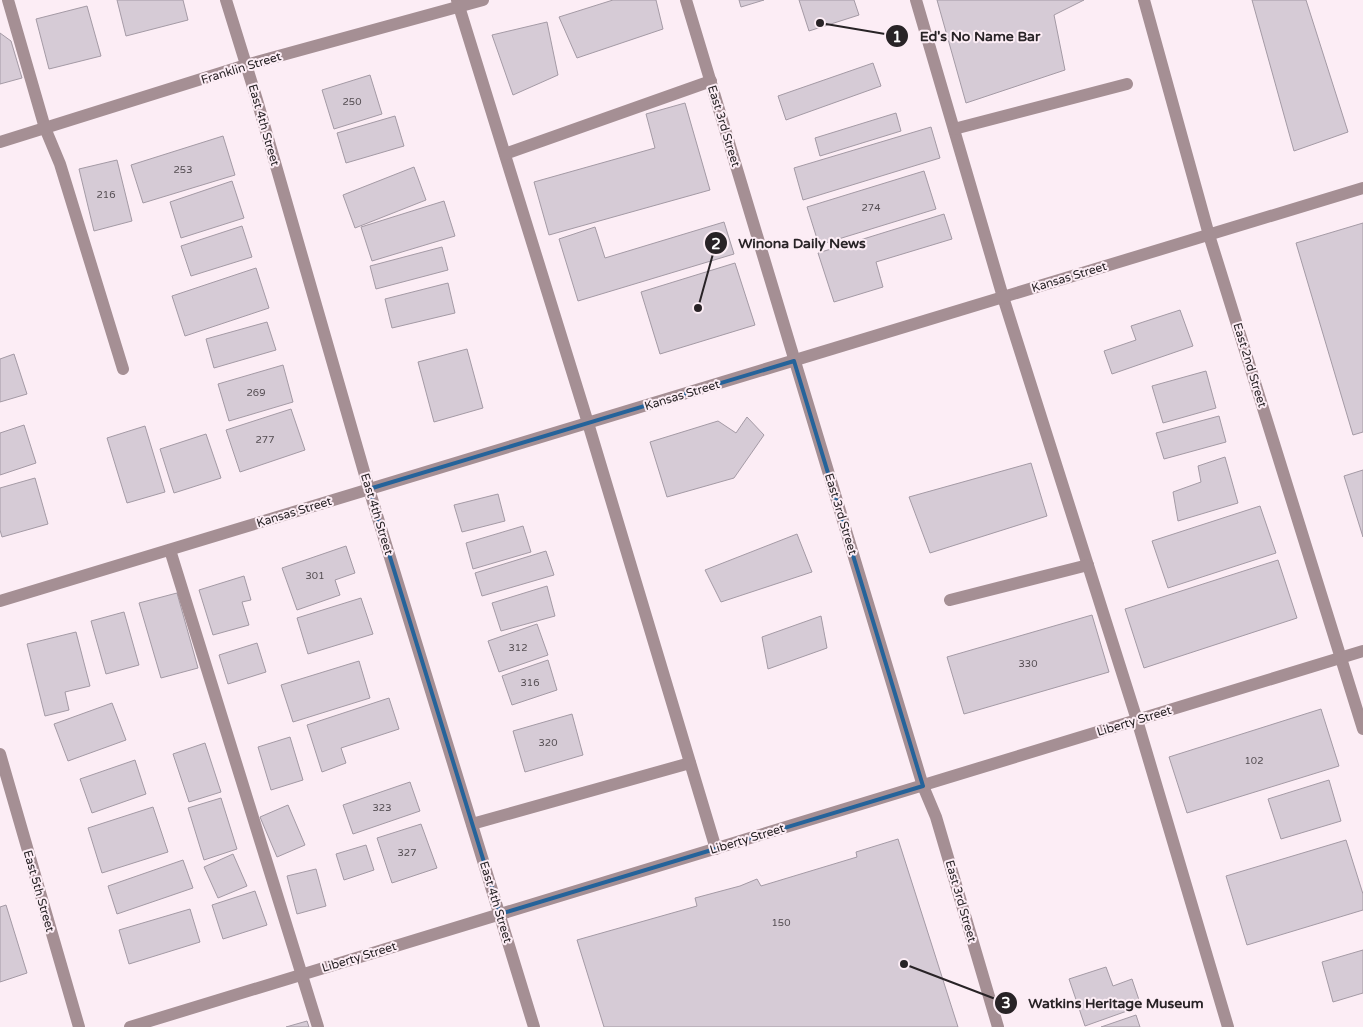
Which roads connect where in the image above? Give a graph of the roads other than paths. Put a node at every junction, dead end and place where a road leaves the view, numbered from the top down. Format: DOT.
graph roads {
  1 [pos="8,0"];
  2 [pos="226,0"];
  3 [pos="483,0"];
  4 [pos="686,0"];
  5 [pos="916,0"];
  6 [pos="1144,0"];
  7 [pos="458,3"];
  8 [pos="246,65"];
  9 [pos="711,81"];
  10 [pos="1127,84"];
  11 [pos="45,128"];
  12 [pos="954,129"];
  13 [pos="0,142"];
  14 [pos="505,154"];
  15 [pos="1363,188"];
  16 [pos="1209,235"];
  17 [pos="1003,298"];
  18 [pos="794,360"];
  19 [pos="123,369"];
  20 [pos="588,423"];
  21 [pos="369,489"];
  22 [pos="170,550"];
  23 [pos="1088,565"];
  24 [pos="950,600"];
  25 [pos="0,601"];
  26 [pos="1363,651"];
  27 [pos="1342,658"];
  28 [pos="1137,720"];
  29 [pos="1363,728"];
  30 [pos="0,754"];
  31 [pos="690,763"];
  32 [pos="923,786"];
  33 [pos="472,824"];
  34 [pos="716,849"];
  35 [pos="500,914"];
  36 [pos="302,975"];
  37 [pos="79,1027"];
  38 [pos="130,1027"];
  39 [pos="318,1027"];
  40 [pos="534,1027"];
  41 [pos="998,1027"];
  42 [pos="1228,1027"];
  1 -- 11 [label="street"];
  2 -- 8 [label="street, East 4th Street"];
  3 -- 7 [label="street, Franklin Street"];
  4 -- 9 [label="street, East 3rd Street"];
  5 -- 12 [label="street"];
  6 -- 16 [label="street, East 2nd Street"];
  7 -- 8 [label="street, Franklin Street"];
  7 -- 14 [label="street"];
  8 -- 11 [label="street, Franklin Street"];
  8 -- 21 [label="street, East 4th Street"];
  9 -- 14 [label="street"];
  9 -- 18 [label="street, East 3rd Street"];
  10 -- 12 [label="street"];
  11 -- 13 [label="street, Franklin Street"];
  11 -- 19 [label="street"];
  12 -- 17 [label="street"];
  14 -- 20 [label="street"];
  15 -- 16 [label="street, Kansas Street"];
  16 -- 17 [label="street, Kansas Street"];
  16 -- 27 [label="street, East 2nd Street"];
  17 -- 18 [label="street, Kansas Street"];
  17 -- 23 [label="street"];
  18 -- 20 [label="street, Kansas Street"];
  18 -- 32 [label="street, East 3rd Street"];
  20 -- 21 [label="street, Kansas Street"];
  20 -- 31 [label="street"];
  21 -- 22 [label="street, Kansas Street"];
  21 -- 33 [label="street, East 4th Street"];
  22 -- 25 [label="street, Kansas Street"];
  22 -- 36 [label="street"];
  23 -- 24 [label="street"];
  23 -- 28 [label="street"];
  26 -- 27 [label="street, Liberty Street"];
  27 -- 28 [label="street, Liberty Street"];
  27 -- 29 [label="street, East 2nd Street"];
  28 -- 32 [label="street, Liberty Street"];
  28 -- 42 [label="street"];
  30 -- 37 [label="street, East 5th Street"];
  31 -- 33 [label="street"];
  31 -- 34 [label="street"];
  32 -- 34 [label="street, Liberty Street"];
  32 -- 41 [label="street, East 3rd Street"];
  33 -- 35 [label="street, East 4th Street"];
  34 -- 35 [label="street, Liberty Street"];
  35 -- 36 [label="street, Liberty Street"];
  35 -- 40 [label="street, East 4th Street"];
  36 -- 38 [label="street, Liberty Street"];
  36 -- 39 [label="street"];
}
